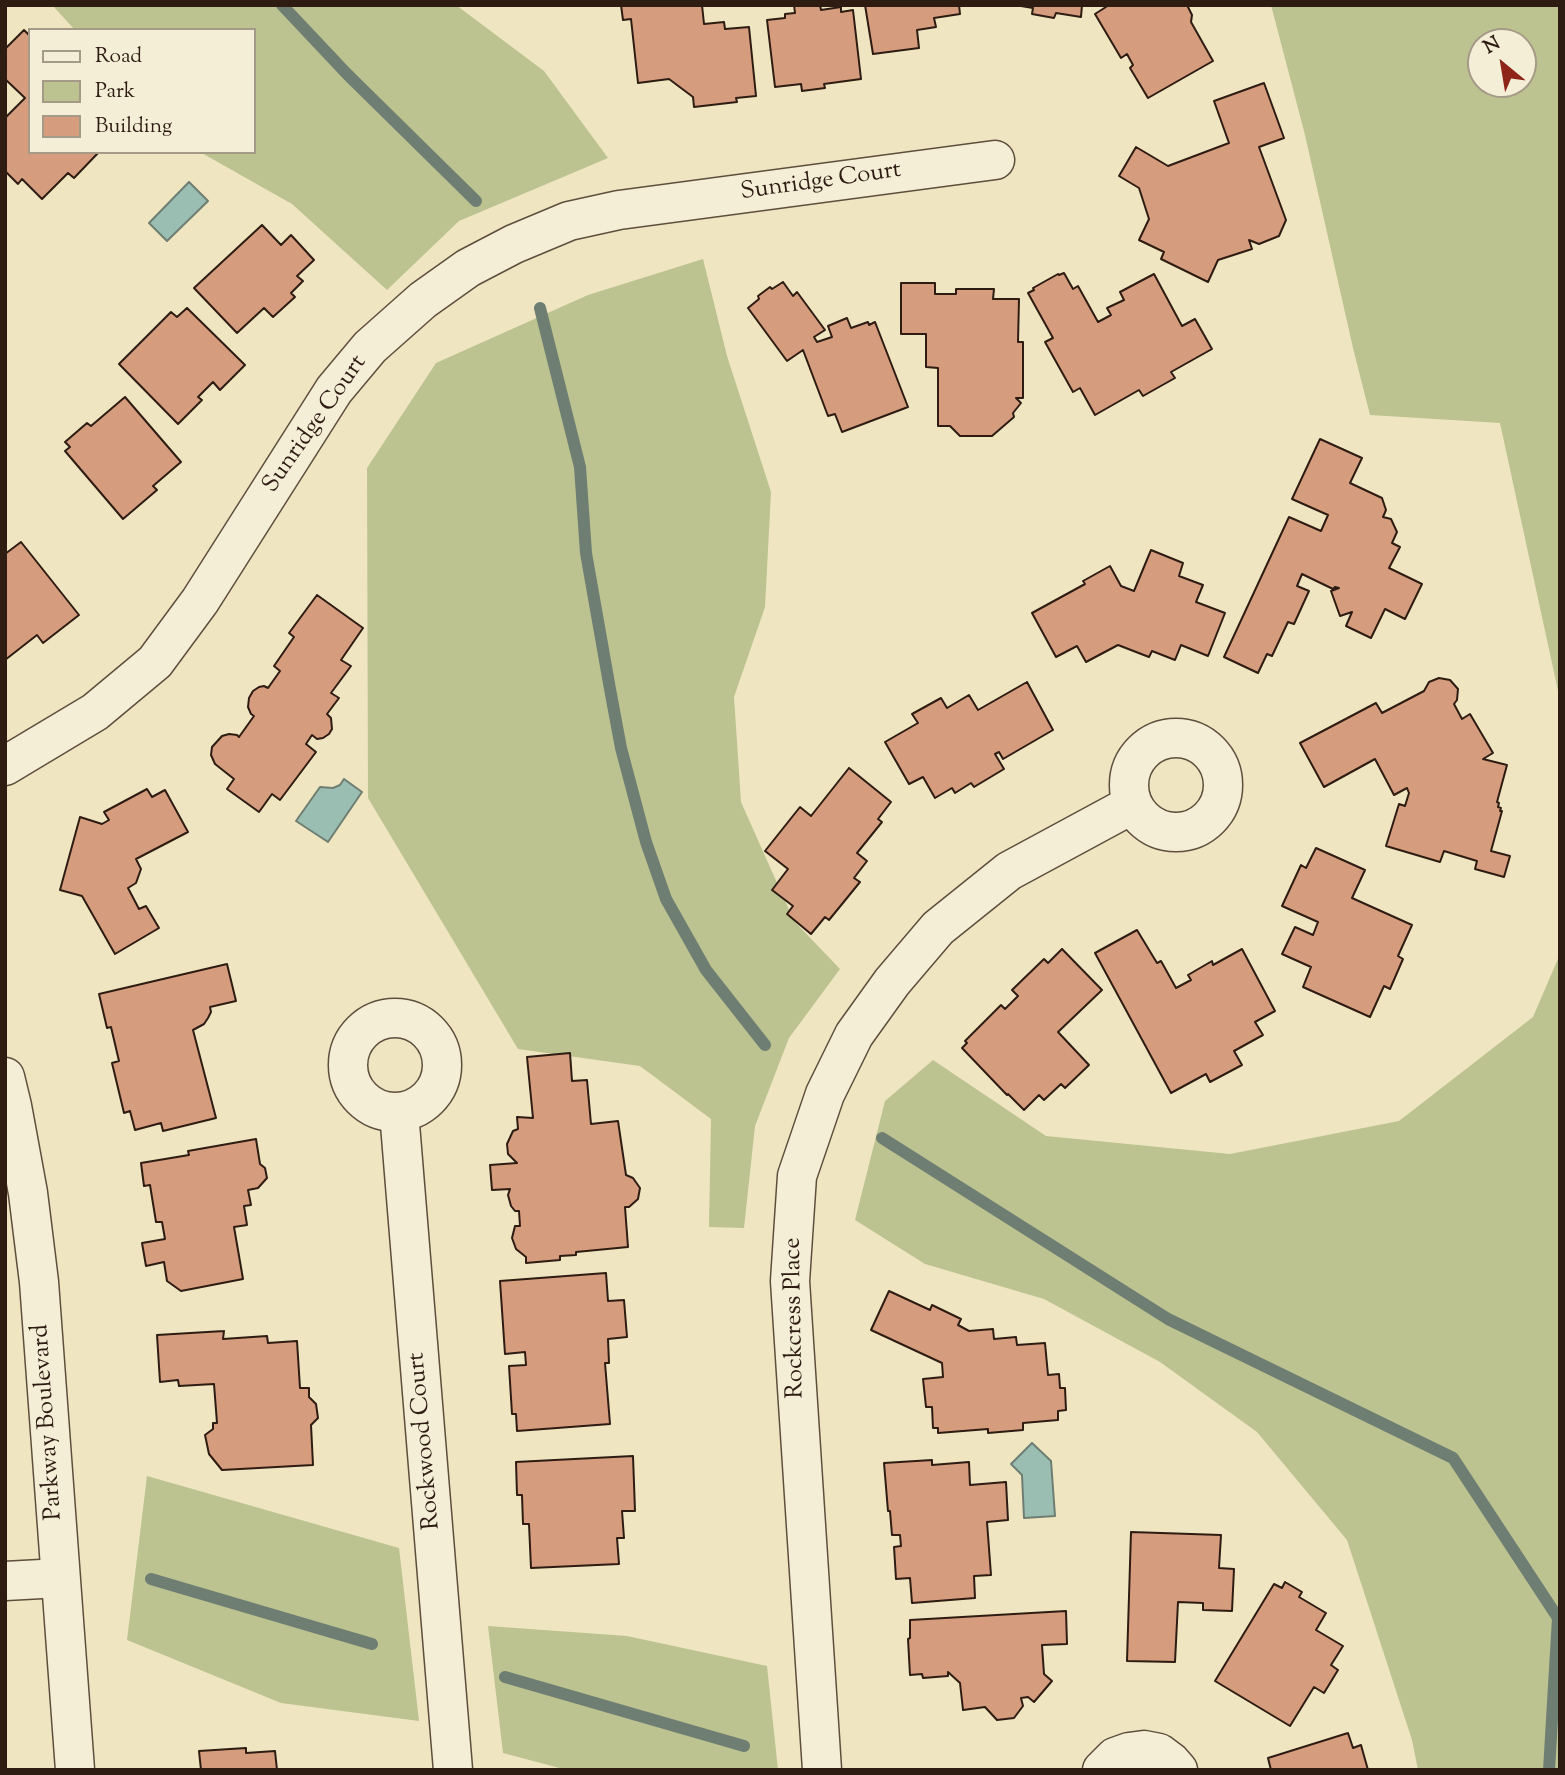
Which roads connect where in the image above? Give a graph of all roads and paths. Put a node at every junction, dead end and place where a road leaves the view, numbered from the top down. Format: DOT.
graph roads {
  1 [pos="995,160"];
  2 [pos="5,766"];
  3 [pos="1133,804"];
  4 [pos="5,1077"];
  5 [pos="399,1112"];
  6 [pos="60,1578"];
  7 [pos="5,1581"];
  8 [pos="75,1770"];
  9 [pos="453,1770"];
  10 [pos="822,1770"];
  11 [pos="1102,1770"];
  12 [pos="1178,1770"];
  1 -- 2 [label="street, Sunridge Court"];
  3 -- 10 [label="street, Rockcress Place"];
  4 -- 6 [label="street, Parkway Boulevard"];
  5 -- 9 [label="street, Rockwood Court"];
  6 -- 7 [label="street"];
  6 -- 8 [label="street, Parkway Boulevard"];
  11 -- 12 [label="street"];
}
